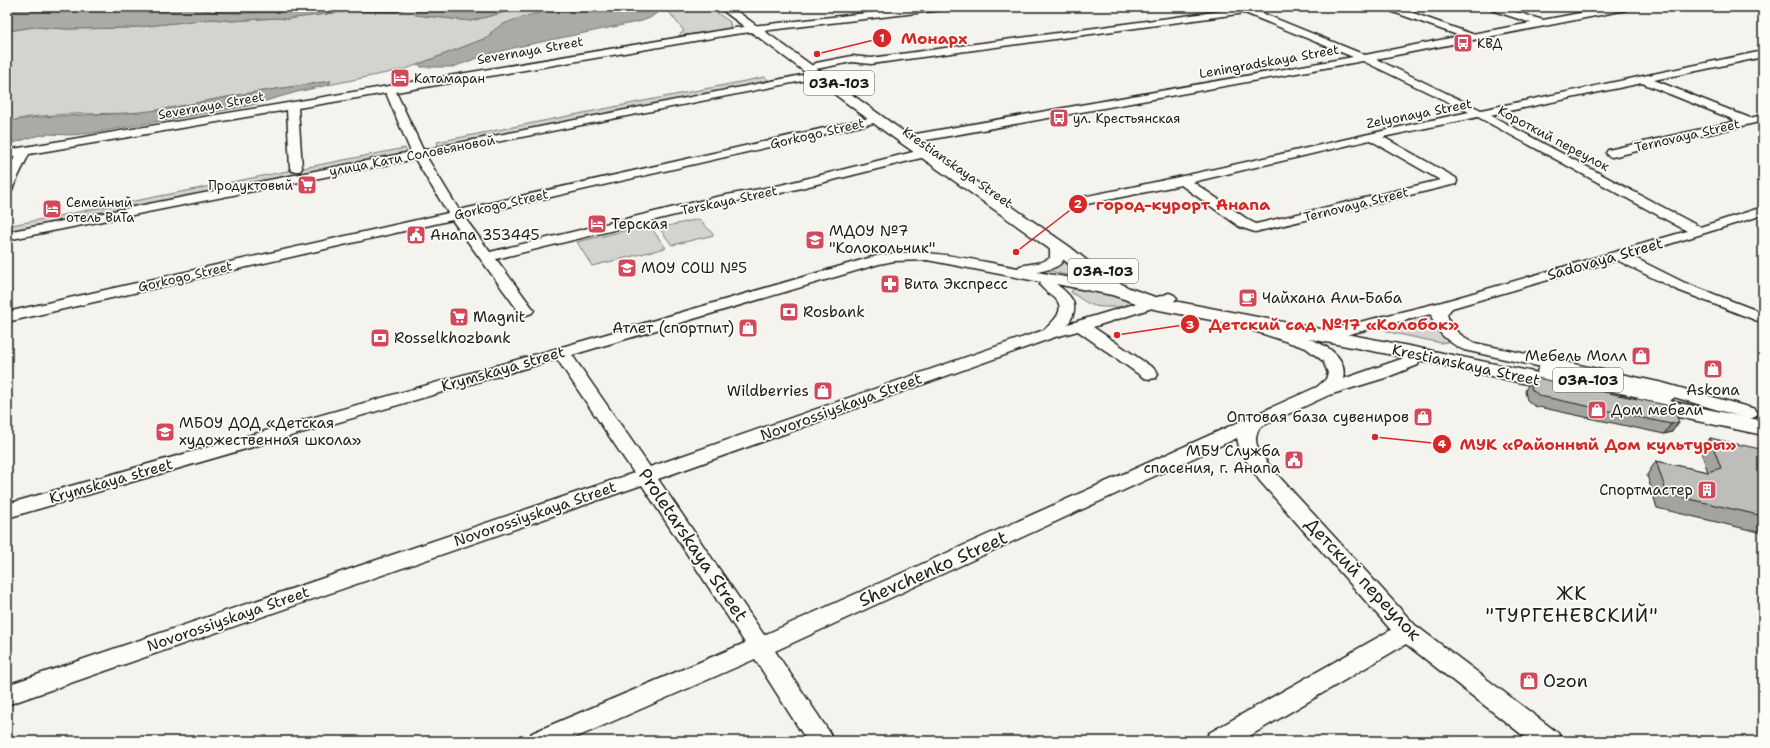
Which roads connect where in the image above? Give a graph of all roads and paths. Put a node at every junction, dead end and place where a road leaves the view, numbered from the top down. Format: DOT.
graph roads {
  1 [pos="724,7"];
  2 [pos="732,7"];
  3 [pos="942,7"];
  4 [pos="1388,7"];
  5 [pos="1491,7"];
  6 [pos="1626,7"];
  7 [pos="1242,8"];
  8 [pos="1543,24"];
  9 [pos="758,28"];
  10 [pos="1471,37"];
  11 [pos="1763,54"];
  12 [pos="1364,58"];
  13 [pos="813,70"];
  14 [pos="1646,80"];
  15 [pos="389,89"];
  16 [pos="292,106"];
  17 [pos="1481,114"];
  18 [pos="1763,118"];
  19 [pos="878,119"];
  20 [pos="1748,121"];
  21 [pos="1372,136"];
  22 [pos="916,138"];
  23 [pos="417,149"];
  24 [pos="24,151"];
  25 [pos="924,153"];
  26 [pos="1612,153"];
  27 [pos="7,154"];
  28 [pos="296,168"];
  29 [pos="1183,181"];
  30 [pos="7,187"];
  31 [pos="1082,201"];
  32 [pos="1763,211"];
  33 [pos="455,214"];
  34 [pos="7,224"];
  35 [pos="1699,232"];
  36 [pos="7,236"];
  37 [pos="1052,242"];
  38 [pos="1617,256"];
  39 [pos="487,257"];
  40 [pos="1002,269"];
  41 [pos="1050,278"];
  42 [pos="1122,292"];
  43 [pos="1160,299"];
  44 [pos="1447,306"];
  45 [pos="526,310"];
  46 [pos="7,317"];
  47 [pos="1763,318"];
  48 [pos="1234,319"];
  49 [pos="1081,326"];
  50 [pos="1341,331"];
  51 [pos="1050,333"];
  52 [pos="1414,349"];
  53 [pos="560,353"];
  54 [pos="1150,374"];
  55 [pos="1323,391"];
  56 [pos="1756,414"];
  57 [pos="1252,425"];
  58 [pos="1763,428"];
  59 [pos="646,476"];
  60 [pos="7,511"];
  61 [pos="1408,632"];
  62 [pos="760,647"];
  63 [pos="7,694"];
  64 [pos="540,741"];
  65 [pos="821,741"];
  66 [pos="1218,741"];
  67 [pos="1550,741"];
  1 -- 9 [label="main road, 03А-103"];
  2 -- 9 [label="main road, 03А-103"];
  3 -- 9 [label="street, Severnaya Street"];
  4 -- 10 [label="street"];
  5 -- 8 [label="street"];
  6 -- 8 [label="street, Leningradskaya Street"];
  7 -- 12 [label="street, Короткий переулок"];
  7 -- 13 [label="street, улица Кати Соловьяновой"];
  8 -- 10 [label="street, Leningradskaya Street"];
  9 -- 13 [label="main road, Krestianskaya Street / 03А-103"];
  9 -- 15 [label="street, Severnaya Street"];
  10 -- 12 [label="street, Leningradskaya Street"];
  11 -- 14 [label="street, Zelyonaya Street"];
  12 -- 17 [label="street, Короткий переулок"];
  12 -- 22 [label="street, Leningradskaya Street"];
  13 -- 19 [label="main road, Krestianskaya Street / 03А-103"];
  13 -- 22 [label="main road, Krestianskaya Street / 03А-103"];
  13 -- 23 [label="street, улица Кати Соловьяновой"];
  14 -- 17 [label="street, Zelyonaya Street"];
  14 -- 20 [label="street"];
  15 -- 16 [label="street, Severnaya Street"];
  15 -- 23 [label="street"];
  16 -- 24 [label="street, Severnaya Street"];
  16 -- 28 [label="street"];
  17 -- 21 [label="street, Zelyonaya Street"];
  17 -- 35 [label="street, Короткий переулок"];
  18 -- 20 [label="street, Ternovaya Street"];
  19 -- 25 [label="main road, Krestianskaya Street / 03А-103"];
  19 -- 33 [label="street, Gorkogo Street"];
  20 -- 26 [label="street, Ternovaya Street"];
  21 -- 29 [label="street, Zelyonaya Street"];
  21 -- 29 [label="street, Ternovaya Street"];
  22 -- 43 [label="main road, Krestianskaya Street / 03А-103"];
  23 -- 28 [label="street, улица Кати Соловьяновой"];
  23 -- 33 [label="street"];
  23 -- 36 [label="street, улица Кати Соловьяновой"];
  24 -- 27 [label="street, Severnaya Street"];
  24 -- 30 [label="street"];
  25 -- 37 [label="main road, Krestianskaya Street / 03А-103"];
  25 -- 39 [label="street, Terskaya Street"];
  28 -- 34 [label="street, улица Кати Соловьяновой"];
  29 -- 31 [label="street, Zelyonaya Street"];
  32 -- 35 [label="street, Sadovaya Street"];
  33 -- 39 [label="street"];
  33 -- 46 [label="street, Gorkogo Street"];
  35 -- 38 [label="street, Sadovaya Street"];
  37 -- 40 [label="street, Krymskaya street"];
  37 -- 42 [label="main road, Krestianskaya Street / 03А-103"];
  38 -- 44 [label="street, Sadovaya Street"];
  38 -- 47 [label="street"];
  39 -- 45 [label="street"];
  40 -- 41 [label="street, Krymskaya street"];
  40 -- 53 [label="street, Krymskaya street"];
  41 -- 42 [label="street, Krymskaya street"];
  41 -- 51 [label="street"];
  42 -- 43 [label="main road, Krestianskaya Street / 03А-103"];
  43 -- 48 [label="main road, Krestianskaya Street / 03А-103"];
  43 -- 49 [label="street, Novorossiyskaya Street"];
  43 -- 50 [label="main road, Krestianskaya Street / 03А-103"];
  44 -- 50 [label="street, Sadovaya Street"];
  44 -- 56 [label="street"];
  48 -- 52 [label="main road, Krestianskaya Street / 03А-103"];
  48 -- 55 [label="street, Shevchenko Street"];
  49 -- 51 [label="street, Novorossiyskaya Street"];
  49 -- 54 [label="street"];
  50 -- 52 [label="main road, Krestianskaya Street / 03А-103"];
  51 -- 59 [label="street, Novorossiyskaya Street"];
  52 -- 55 [label="street, Shevchenko Street"];
  52 -- 56 [label="main road, Krestianskaya Street / 03А-103"];
  52 -- 58 [label="main road, Krestianskaya Street / 03А-103"];
  53 -- 59 [label="street, Proletarskaya Street"];
  53 -- 60 [label="street, Krymskaya street"];
  55 -- 57 [label="street, Shevchenko Street"];
  57 -- 61 [label="street, Детский переулок"];
  57 -- 62 [label="street, Shevchenko Street"];
  59 -- 62 [label="street, Proletarskaya Street"];
  59 -- 63 [label="street, Novorossiyskaya Street"];
  61 -- 66 [label="street"];
  61 -- 67 [label="street, Детский переулок"];
  62 -- 64 [label="street, Shevchenko Street"];
  62 -- 65 [label="street, Proletarskaya Street"];
}
